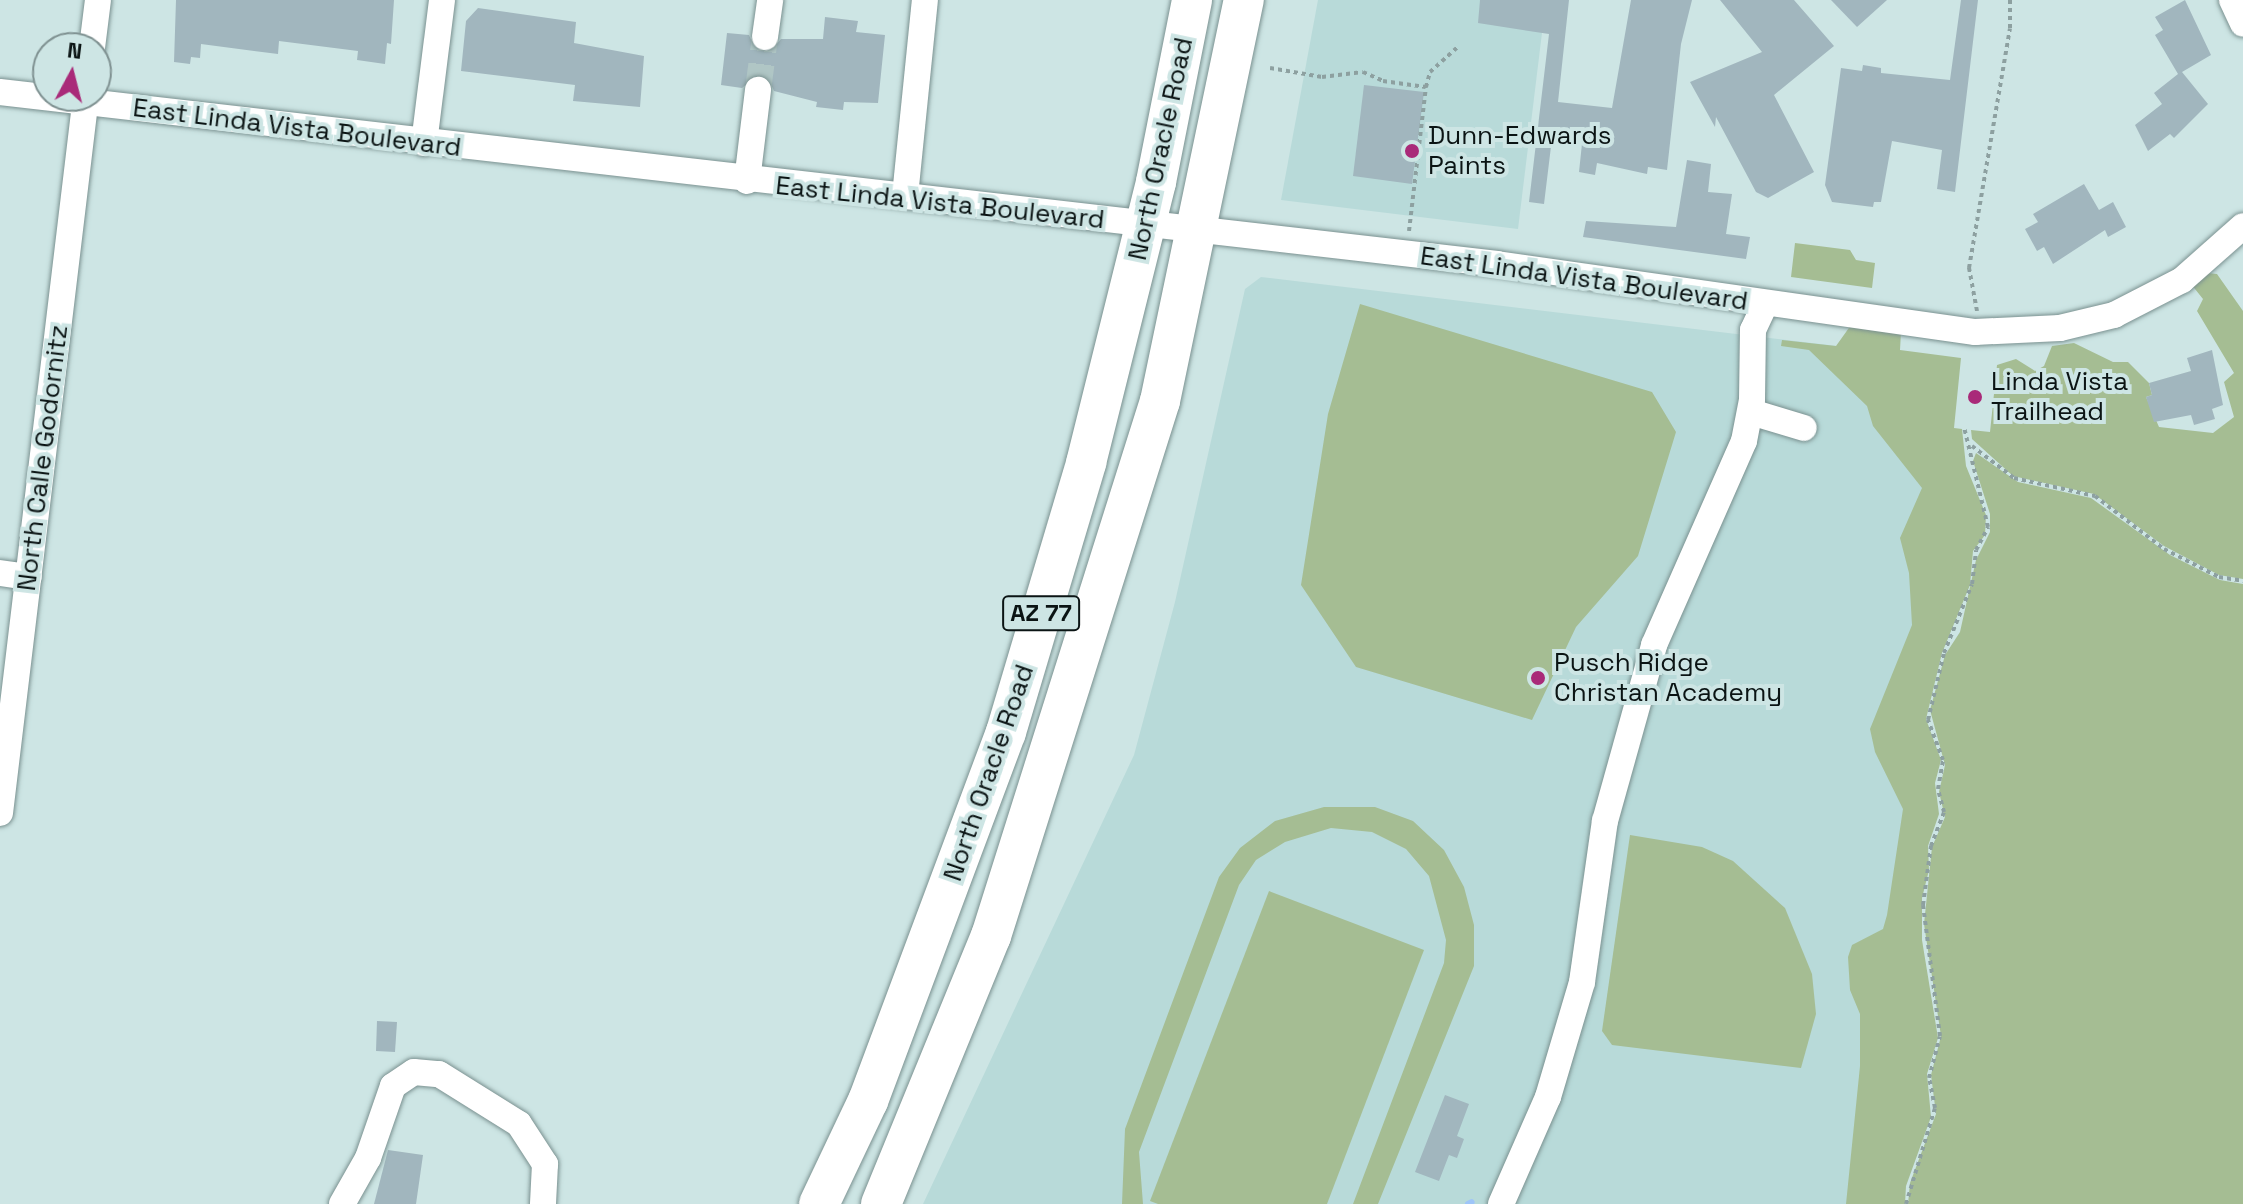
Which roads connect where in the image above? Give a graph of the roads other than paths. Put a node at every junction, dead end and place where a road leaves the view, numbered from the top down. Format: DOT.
graph roads {
  1 [pos="98,0"];
  2 [pos="442,0"];
  3 [pos="770,0"];
  4 [pos="925,0"];
  5 [pos="1192,0"];
  6 [pos="1244,0"];
  7 [pos="2232,0"];
  8 [pos="2243,24"];
  9 [pos="94,32"];
  10 [pos="765,37"];
  11 [pos="758,90"];
  12 [pos="0,92"];
  13 [pos="32,95"];
  14 [pos="112,102"];
  15 [pos="84,112"];
  16 [pos="424,143"];
  17 [pos="747,181"];
  18 [pos="905,196"];
  19 [pos="1146,226"];
  20 [pos="2243,226"];
  21 [pos="1199,232"];
  22 [pos="1764,306"];
  23 [pos="1751,406"];
  24 [pos="1804,428"];
  25 [pos="0,573"];
  26 [pos="29,577"];
  27 [pos="0,813"];
  28 [pos="342,1204"];
  29 [pos="543,1204"];
  30 [pos="819,1204"];
  31 [pos="881,1204"];
  32 [pos="1501,1204"];
  1 -- 9 [label="street"];
  2 -- 16 [label="street"];
  3 -- 10 [label="street"];
  4 -- 18 [label="street"];
  5 -- 19 [label="highway, North Oracle Road / AZ 77"];
  6 -- 21 [label="highway, North Oracle Road / AZ 77"];
  7 -- 8 [label="street"];
  11 -- 17 [label="street"];
  12 -- 13 [label="street, East Linda Vista Boulevard"];
  14 -- 16 [label="street, East Linda Vista Boulevard"];
  15 -- 26 [label="street, North Calle Godornitz"];
  16 -- 17 [label="street, East Linda Vista Boulevard"];
  17 -- 18 [label="street, East Linda Vista Boulevard"];
  18 -- 19 [label="street, East Linda Vista Boulevard"];
  19 -- 21 [label="street, East Linda Vista Boulevard"];
  19 -- 30 [label="highway, North Oracle Road / AZ 77"];
  20 -- 22 [label="street, East Linda Vista Boulevard"];
  21 -- 22 [label="street, East Linda Vista Boulevard"];
  21 -- 31 [label="highway, North Oracle Road / AZ 77"];
  22 -- 23 [label="street"];
  23 -- 24 [label="street"];
  23 -- 32 [label="street"];
  25 -- 26 [label="street"];
  26 -- 27 [label="street, North Calle Godornitz"];
  28 -- 29 [label="street"];
}
